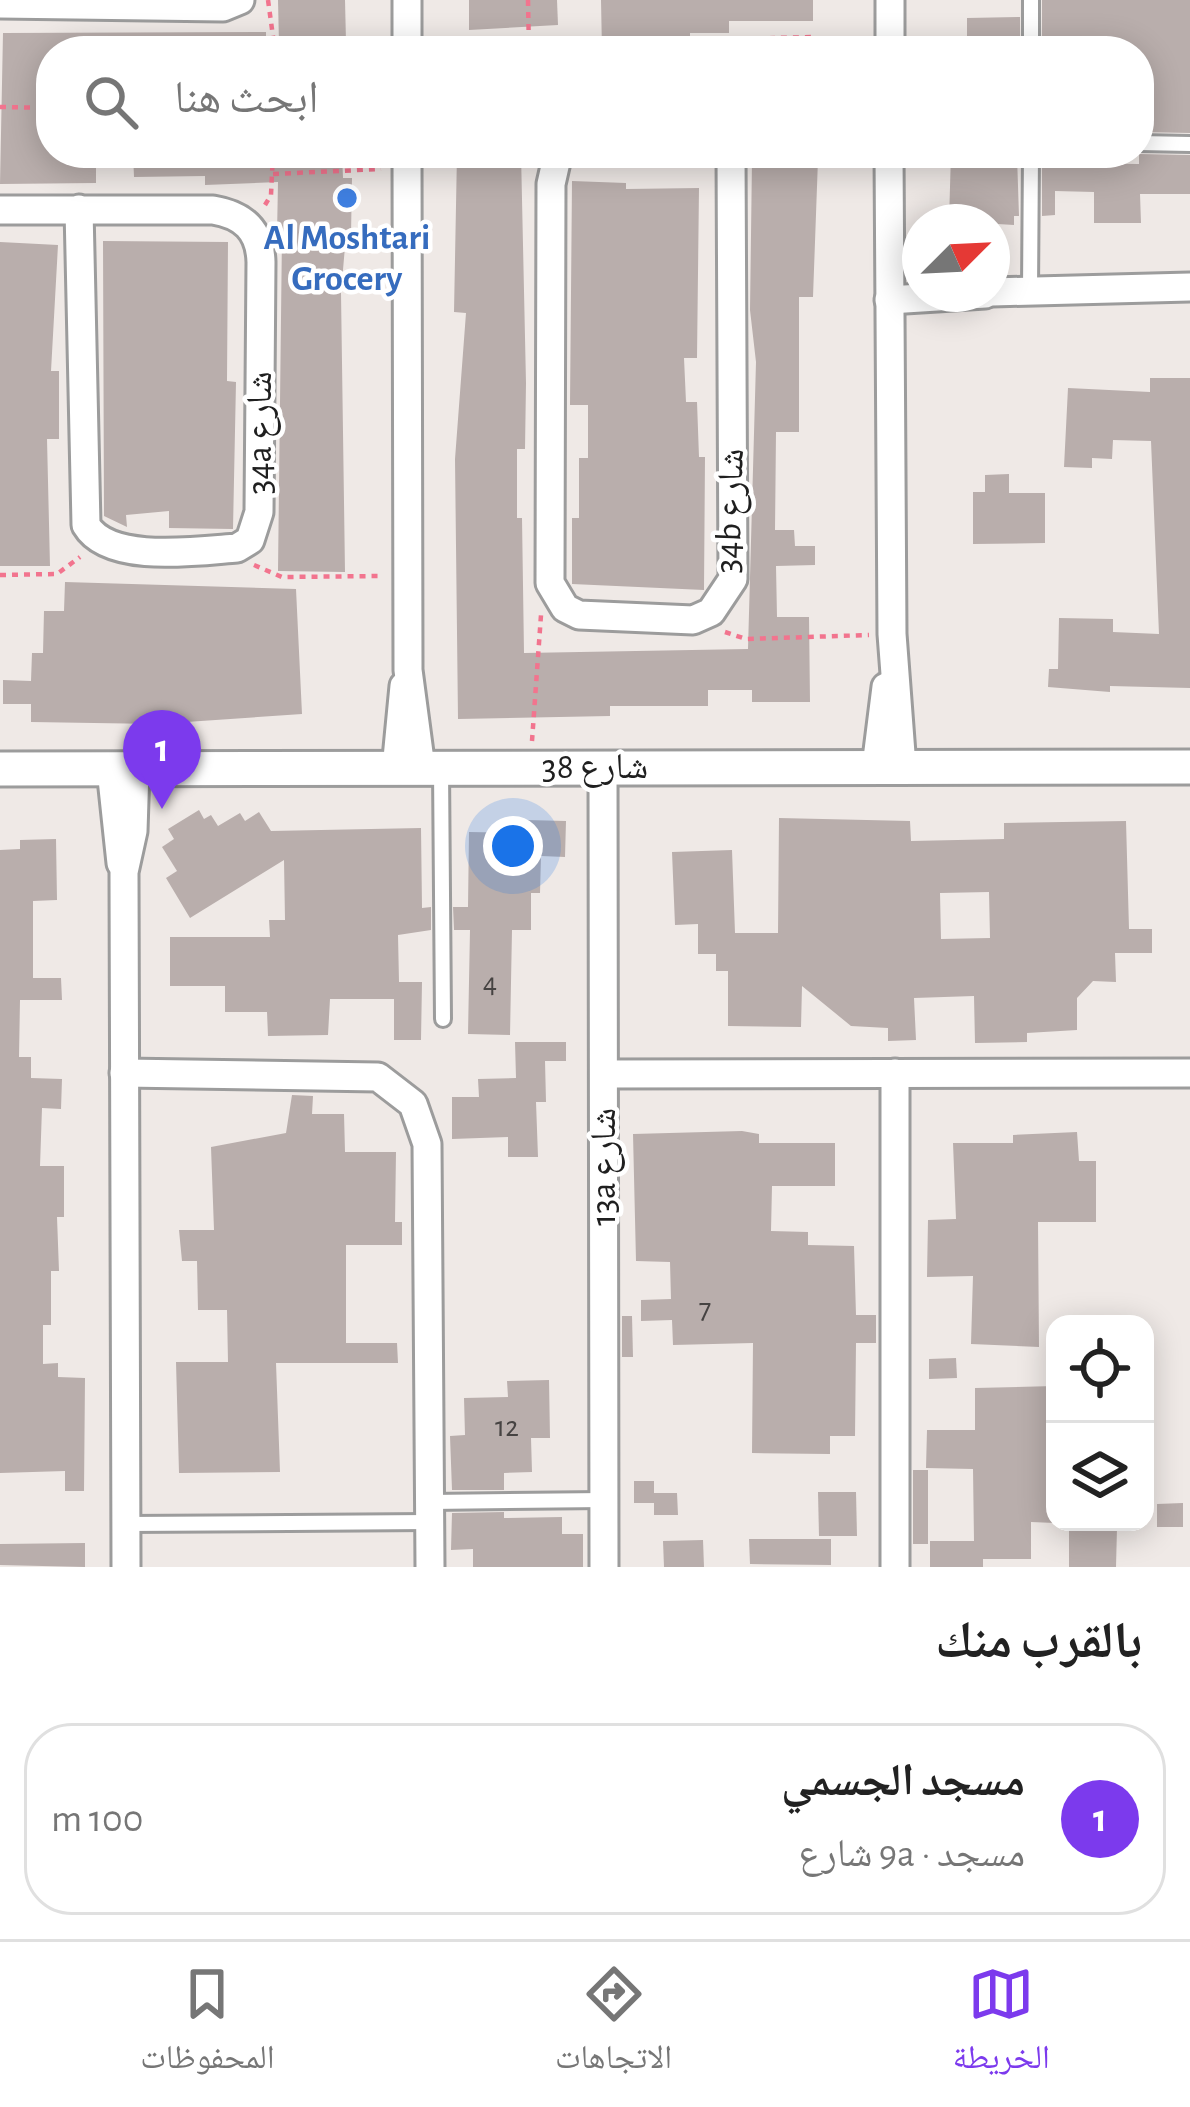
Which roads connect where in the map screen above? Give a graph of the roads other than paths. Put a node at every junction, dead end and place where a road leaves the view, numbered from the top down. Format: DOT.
graph roads {
  1 [pos="240,0"];
  2 [pos="407,0"];
  3 [pos="890,0"];
  4 [pos="1031,0"];
  5 [pos="80,1"];
  6 [pos="0,4"];
  7 [pos="407,36"];
  8 [pos="890,36"];
  9 [pos="1031,36"];
  10 [pos="1154,143"];
  11 [pos="1190,143"];
  12 [pos="407,168"];
  13 [pos="552,168"];
  14 [pos="731,168"];
  15 [pos="889,168"];
  16 [pos="1030,168"];
  17 [pos="80,208"];
  18 [pos="0,210"];
  19 [pos="902,286"];
  20 [pos="1190,287"];
  21 [pos="890,289"];
  22 [pos="902,289"];
  23 [pos="1030,290"];
  24 [pos="1010,291"];
  25 [pos="1190,766"];
  26 [pos="603,767"];
  27 [pos="889,767"];
  28 [pos="419,768"];
  29 [pos="0,769"];
  30 [pos="123,769"];
  31 [pos="443,1019"];
  32 [pos="1190,1072"];
  33 [pos="124,1073"];
  34 [pos="895,1073"];
  35 [pos="604,1074"];
  36 [pos="605,1500"];
  37 [pos="430,1512"];
  38 [pos="126,1524"];
  39 [pos="126,1567"];
  40 [pos="430,1567"];
  41 [pos="604,1567"];
  42 [pos="895,1567"];
  1 -- 5 [label="street"];
  2 -- 7 [label="street"];
  3 -- 8 [label="street"];
  4 -- 9 [label="lane"];
  5 -- 6 [label="street"];
  10 -- 11 [label="lane"];
  12 -- 28 [label="street"];
  13 -- 14 [label="street, 34b شارع"];
  15 -- 21 [label="street"];
  16 -- 23 [label="lane"];
  17 -- 17 [label="street, 34a شارع"];
  17 -- 18 [label="street"];
  19 -- 21 [label="street"];
  20 -- 23 [label="street"];
  21 -- 22 [label="street"];
  21 -- 27 [label="street"];
  23 -- 24 [label="street"];
  25 -- 27 [label="street, شارع 38"];
  26 -- 27 [label="street, شارع 38"];
  26 -- 28 [label="street, شارع 38"];
  26 -- 35 [label="street, 13a شارع"];
  28 -- 30 [label="street, شارع 38"];
  28 -- 31 [label="lane"];
  29 -- 30 [label="street, شارع 38"];
  30 -- 33 [label="street"];
  32 -- 34 [label="street"];
  33 -- 37 [label="street"];
  33 -- 38 [label="street"];
  34 -- 35 [label="street"];
  34 -- 42 [label="street"];
  35 -- 36 [label="street, 13a شارع"];
  36 -- 37 [label="lane"];
  36 -- 41 [label="street, 13a شارع"];
  37 -- 38 [label="lane"];
  37 -- 40 [label="street"];
  38 -- 39 [label="street"];
}
